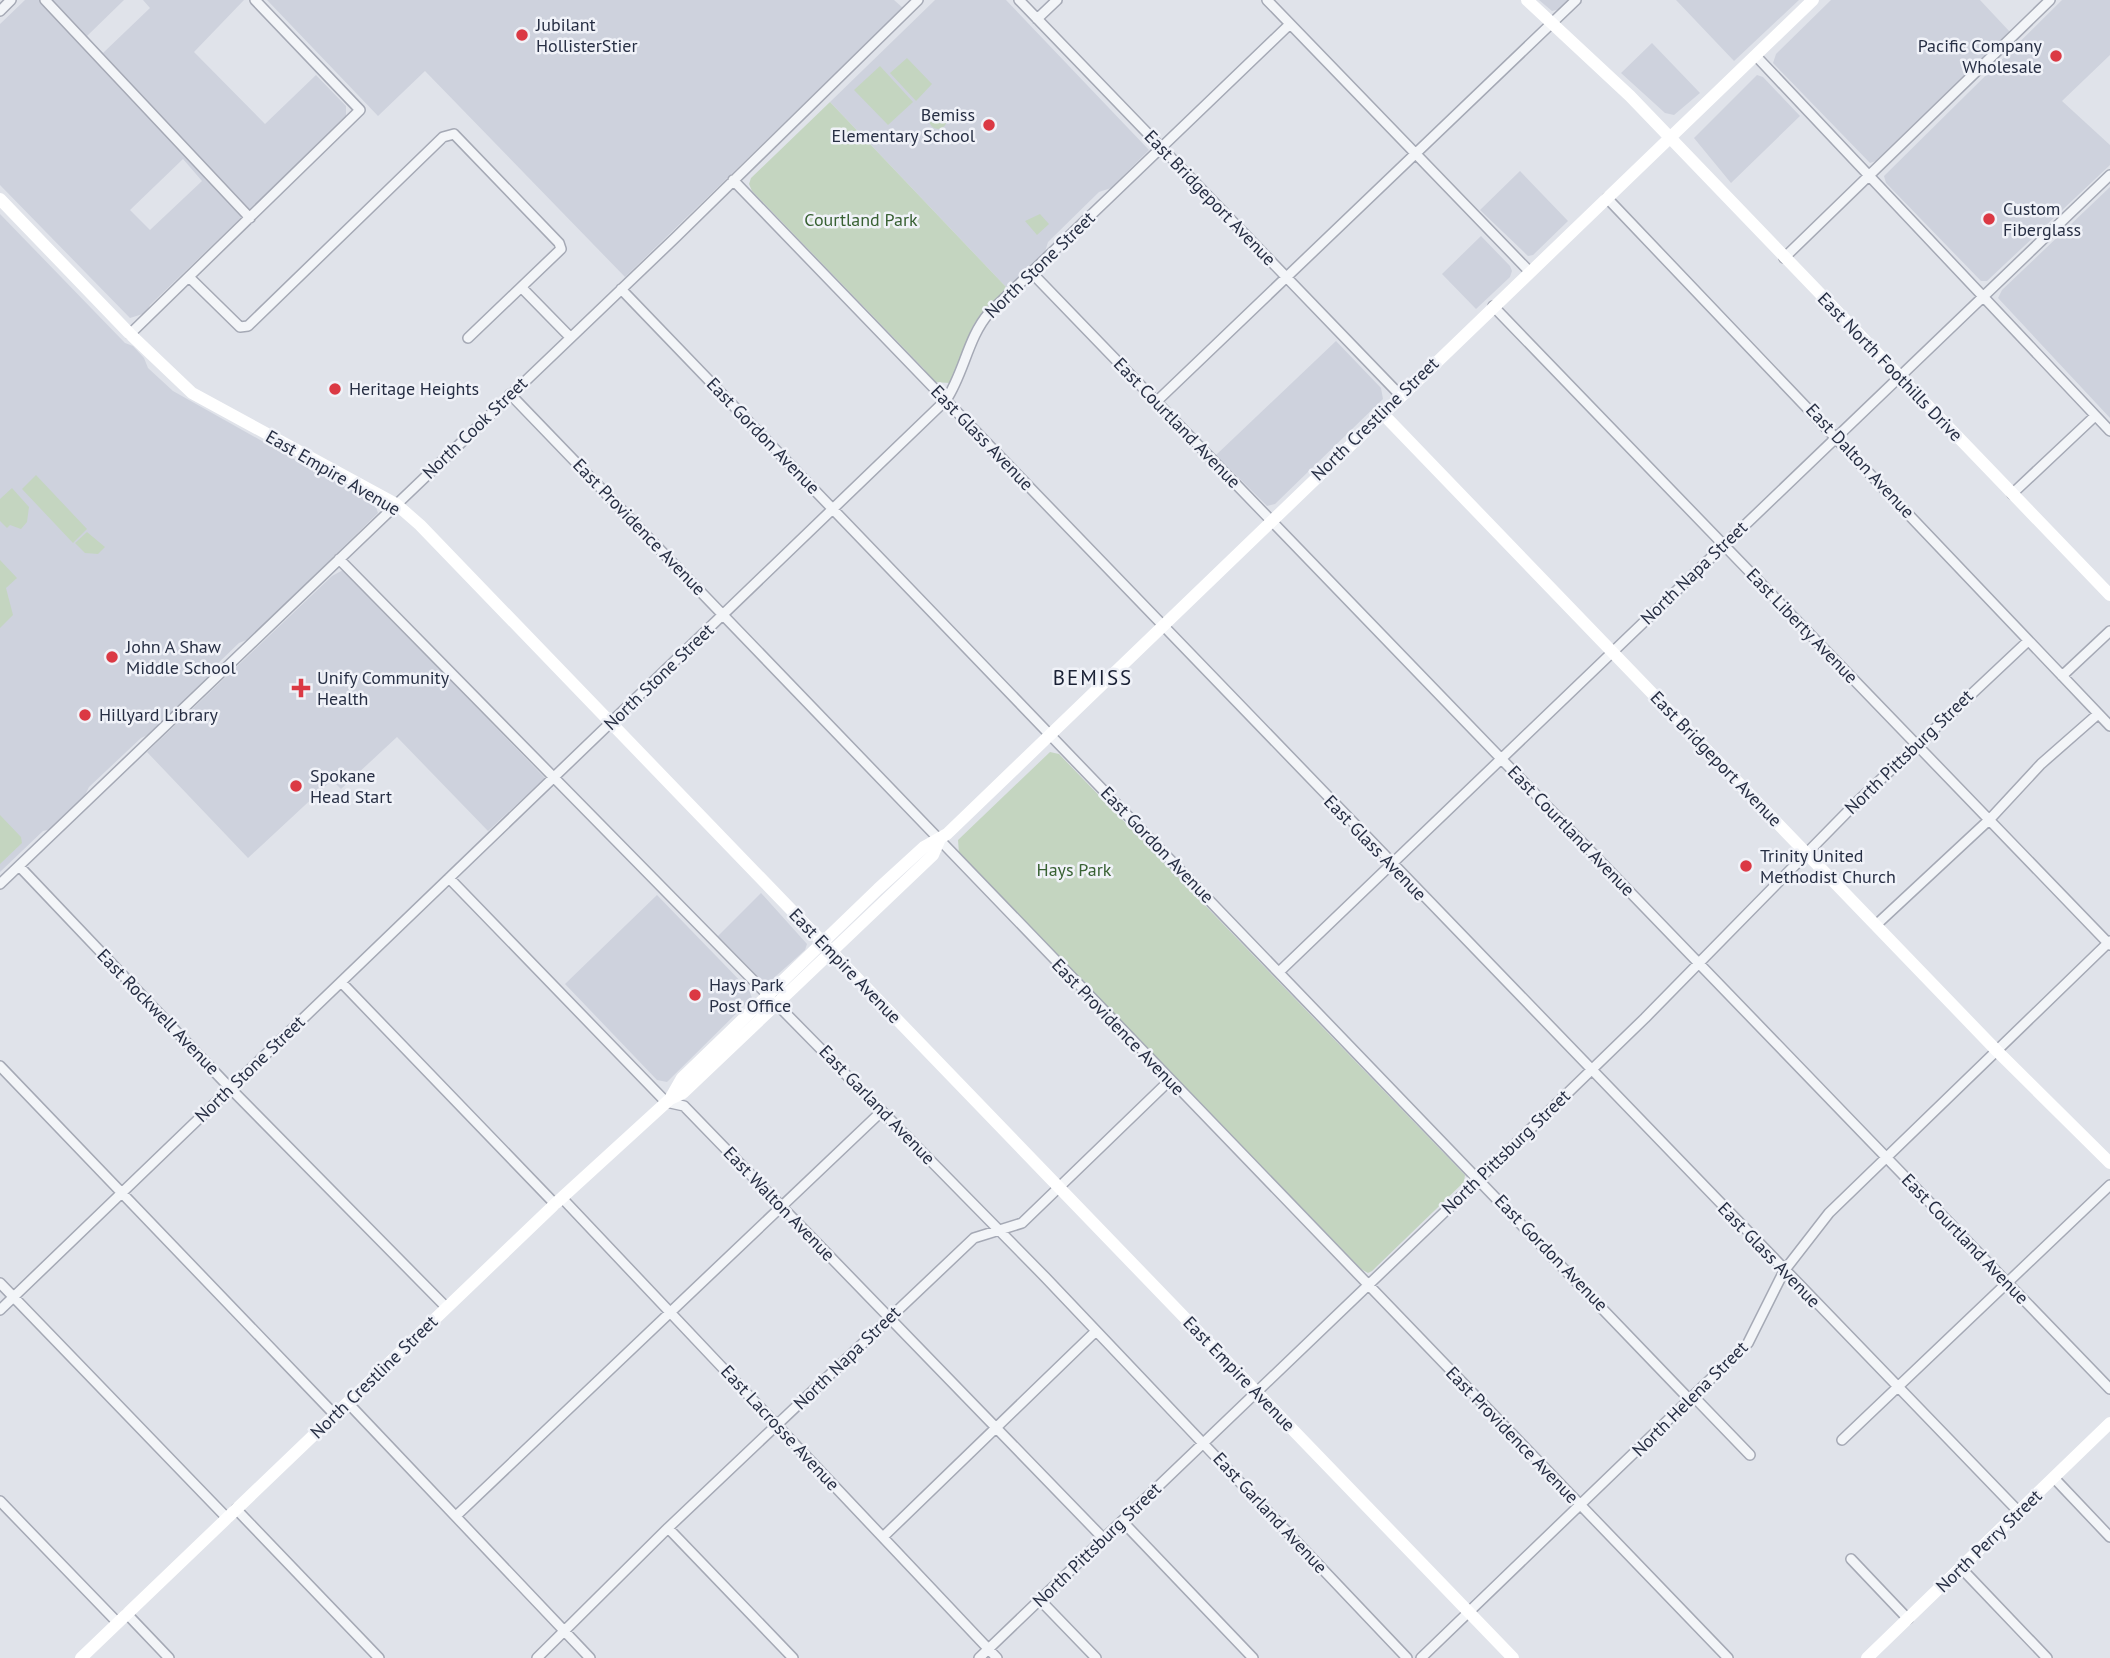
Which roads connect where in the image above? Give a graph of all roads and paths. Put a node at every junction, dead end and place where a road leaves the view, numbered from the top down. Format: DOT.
graph roads {
  1 [pos="11,0"];
  2 [pos="45,0"];
  3 [pos="255,0"];
  4 [pos="918,0"];
  5 [pos="1019,0"];
  6 [pos="1056,0"];
  7 [pos="1267,0"];
  8 [pos="1527,0"];
  9 [pos="1576,0"];
  10 [pos="1813,0"];
  11 [pos="2050,0"];
  12 [pos="0,11"];
  13 [pos="1037,19"];
  14 [pos="1290,24"];
  15 [pos="1551,24"];
  16 [pos="1756,56"];
  17 [pos="1670,138"];
  18 [pos="1161,148"];
  19 [pos="1416,152"];
  20 [pos="1869,175"];
  21 [pos="2110,175"];
  22 [pos="733,180"];
  23 [pos="1607,198"];
  24 [pos="0,199"];
  25 [pos="250,218"];
  26 [pos="1784,258"];
  27 [pos="1529,271"];
  28 [pos="1032,273"];
  29 [pos="189,276"];
  30 [pos="1287,277"];
  31 [pos="522,288"];
  32 [pos="621,289"];
  33 [pos="1983,296"];
  34 [pos="1493,306"];
  35 [pos="130,334"];
  36 [pos="570,337"];
  37 [pos="468,338"];
  38 [pos="1899,375"];
  39 [pos="510,394"];
  40 [pos="1400,396"];
  41 [pos="946,400"];
  42 [pos="1156,402"];
  43 [pos="1382,413"];
  44 [pos="2095,416"];
  45 [pos="2110,431"];
  46 [pos="1836,435"];
  47 [pos="2012,494"];
  48 [pos="396,504"];
  49 [pos="834,509"];
  50 [pos="1270,521"];
  51 [pos="1724,545"];
  52 [pos="339,559"];
  53 [pos="2110,595"];
  54 [pos="723,614"];
  55 [pos="1161,626"];
  56 [pos="2110,631"];
  57 [pos="2028,640"];
  58 [pos="1613,653"];
  59 [pos="2062,676"];
  60 [pos="2098,713"];
  61 [pos="611,724"];
  62 [pos="2110,726"];
  63 [pos="1051,734"];
  64 [pos="1917,745"];
  65 [pos="1502,760"];
  66 [pos="554,777"];
  67 [pos="1990,819"];
  68 [pos="939,841"];
  69 [pos="1807,854"];
  70 [pos="19,866"];
  71 [pos="1392,866"];
  72 [pos="449,878"];
  73 [pos="0,884"];
  74 [pos="1876,925"];
  75 [pos="822,942"];
  76 [pos="2109,943"];
  77 [pos="833,954"];
  78 [pos="1698,964"];
  79 [pos="1279,972"];
  80 [pos="341,982"];
  81 [pos="766,997"];
  82 [pos="780,1004"];
  83 [pos="1997,1051"];
  84 [pos="0,1066"];
  85 [pos="1591,1071"];
  86 [pos="1170,1080"];
  87 [pos="230,1088"];
  88 [pos="668,1100"];
  89 [pos="882,1111"];
  90 [pos="1886,1158"];
  91 [pos="2110,1163"];
  92 [pos="1480,1178"];
  93 [pos="2110,1185"];
  94 [pos="1059,1188"];
  95 [pos="122,1194"];
  96 [pos="559,1201"];
  97 [pos="782,1208"];
  98 [pos="999,1229"];
  99 [pos="1784,1271"];
  100 [pos="2008,1282"];
  101 [pos="0,1283"];
  102 [pos="1368,1286"];
  103 [pos="13,1297"];
  104 [pos="446,1307"];
  105 [pos="0,1310"];
  106 [pos="672,1313"];
  107 [pos="890,1317"];
  108 [pos="1096,1331"];
  109 [pos="1899,1386"];
  110 [pos="2110,1390"];
  111 [pos="1256,1391"];
  112 [pos="1693,1399"];
  113 [pos="348,1402"];
  114 [pos="335,1415"];
  115 [pos="2110,1423"];
  116 [pos="777,1425"];
  117 [pos="995,1427"];
  118 [pos="1842,1440"];
  119 [pos="1204,1443"];
  120 [pos="1750,1455"];
  121 [pos="2054,1478"];
  122 [pos="0,1501"];
  123 [pos="1580,1505"];
  124 [pos="2019,1511"];
  125 [pos="231,1514"];
  126 [pos="456,1516"];
  127 [pos="1122,1521"];
  128 [pos="668,1528"];
  129 [pos="883,1537"];
  130 [pos="2110,1537"];
  131 [pos="1103,1538"];
  132 [pos="1851,1559"];
  133 [pos="1961,1568"];
  134 [pos="1040,1600"];
  135 [pos="1469,1612"];
  136 [pos="122,1618"];
  137 [pos="1908,1619"];
  138 [pos="565,1632"];
  139 [pos="989,1649"];
  140 [pos="81,1658"];
  141 [pos="169,1658"];
  142 [pos="379,1658"];
  143 [pos="537,1658"];
  144 [pos="590,1658"];
  145 [pos="793,1658"];
  146 [pos="979,1658"];
  147 [pos="997,1658"];
  148 [pos="1096,1658"];
  149 [pos="1253,1658"];
  150 [pos="1407,1658"];
  151 [pos="1422,1658"];
  152 [pos="1513,1658"];
  153 [pos="1728,1658"];
  154 [pos="1867,1658"];
  155 [pos="2047,1658"];
  1 -- 12 [label="street"];
  2 -- 25 [label="street"];
  3 -- 25 [label="street"];
  4 -- 22 [label="street, North Cook Street"];
  5 -- 13 [label="street, East Bridgeport Avenue"];
  6 -- 13 [label="street"];
  7 -- 14 [label="street"];
  8 -- 15 [label="street, East North Foothills Drive"];
  9 -- 15 [label="street"];
  10 -- 16 [label="street, North Crestline Street"];
  11 -- 20 [label="street"];
  13 -- 18 [label="street, East Bridgeport Avenue"];
  14 -- 18 [label="street, North Stone Street"];
  14 -- 19 [label="street"];
  15 -- 17 [label="street, East North Foothills Drive"];
  15 -- 19 [label="street"];
  16 -- 17 [label="street, North Crestline Street"];
  16 -- 20 [label="street"];
  17 -- 23 [label="street, North Crestline Street"];
  17 -- 26 [label="street, East North Foothills Drive"];
  18 -- 28 [label="street, North Stone Street"];
  18 -- 30 [label="street, East Bridgeport Avenue"];
  19 -- 27 [label="street"];
  19 -- 30 [label="street"];
  20 -- 26 [label="street"];
  20 -- 33 [label="street"];
  21 -- 33 [label="street, North Napa Street"];
  22 -- 32 [label="street, North Cook Street"];
  22 -- 41 [label="street, East Glass Avenue"];
  23 -- 27 [label="street, North Crestline Street"];
  23 -- 46 [label="street, East Dalton Avenue"];
  24 -- 35 [label="street"];
  25 -- 29 [label="street"];
  26 -- 38 [label="street, East North Foothills Drive"];
  27 -- 34 [label="street, North Crestline Street"];
  28 -- 41 [label="street, North Stone Street"];
  28 -- 42 [label="street, East Courtland Avenue"];
  29 -- 31 [label="street"];
  29 -- 35 [label="street"];
  30 -- 40 [label="street, East Bridgeport Avenue"];
  30 -- 42 [label="street"];
  31 -- 36 [label="street"];
  31 -- 37 [label="street"];
  32 -- 36 [label="street, North Cook Street"];
  32 -- 49 [label="street, East Gordon Avenue"];
  33 -- 38 [label="street, North Napa Street"];
  33 -- 44 [label="street"];
  34 -- 40 [label="street, North Crestline Street"];
  34 -- 51 [label="street, East Liberty Avenue"];
  35 -- 48 [label="street, East Empire Avenue"];
  36 -- 39 [label="street, North Cook Street"];
  38 -- 46 [label="street, North Napa Street"];
  38 -- 47 [label="street, East North Foothills Drive"];
  39 -- 48 [label="street, North Cook Street"];
  39 -- 54 [label="street, East Providence Avenue"];
  40 -- 43 [label="street, North Crestline Street"];
  41 -- 49 [label="street, North Stone Street"];
  41 -- 55 [label="street, East Glass Avenue"];
  42 -- 50 [label="street, East Courtland Avenue"];
  43 -- 50 [label="street, North Crestline Street"];
  43 -- 58 [label="street, East Bridgeport Avenue"];
  44 -- 45 [label="street"];
  44 -- 47 [label="street"];
  46 -- 51 [label="street, North Napa Street"];
  46 -- 57 [label="street, East Dalton Avenue"];
  47 -- 53 [label="street, East North Foothills Drive"];
  48 -- 52 [label="street, North Cook Street"];
  48 -- 61 [label="street, East Empire Avenue"];
  49 -- 54 [label="street, North Stone Street"];
  49 -- 63 [label="street, East Gordon Avenue"];
  50 -- 55 [label="street, North Crestline Street"];
  50 -- 65 [label="street, East Courtland Avenue"];
  51 -- 58 [label="street, North Napa Street"];
  51 -- 64 [label="street, East Liberty Avenue"];
  52 -- 66 [label="street, East Garland Avenue"];
  52 -- 70 [label="street, North Cook Street"];
  54 -- 61 [label="street, North Stone Street"];
  54 -- 68 [label="street, East Providence Avenue"];
  55 -- 63 [label="street, North Crestline Street"];
  55 -- 71 [label="street, East Glass Avenue"];
  56 -- 59 [label="street"];
  57 -- 59 [label="street, East Dalton Avenue"];
  57 -- 64 [label="street, North Pittsburg Street"];
  58 -- 65 [label="street, North Napa Street"];
  58 -- 69 [label="street, East Bridgeport Avenue"];
  59 -- 60 [label="street, East Dalton Avenue"];
  60 -- 62 [label="street, East Dalton Avenue"];
  60 -- 67 [label="street"];
  61 -- 66 [label="street, North Stone Street"];
  61 -- 75 [label="street, East Empire Avenue"];
  63 -- 68 [label="street, North Crestline Street"];
  63 -- 79 [label="street, East Gordon Avenue"];
  64 -- 67 [label="street, East Liberty Avenue"];
  64 -- 69 [label="street, North Pittsburg Street"];
  65 -- 71 [label="street, North Napa Street"];
  65 -- 78 [label="street, East Courtland Avenue"];
  66 -- 72 [label="street, North Stone Street"];
  66 -- 81 [label="street, East Garland Avenue"];
  67 -- 74 [label="street"];
  67 -- 76 [label="street, East Liberty Avenue"];
  68 -- 75 [label="street, North Crestline Street"];
  68 -- 77 [label="street, North Crestline Street"];
  68 -- 86 [label="street, East Providence Avenue"];
  69 -- 74 [label="street, East Bridgeport Avenue"];
  69 -- 78 [label="street, North Pittsburg Street"];
  70 -- 73 [label="street, North Cook Street"];
  70 -- 87 [label="street, East Rockwell Avenue"];
  71 -- 79 [label="street, North Napa Street"];
  71 -- 85 [label="street, East Glass Avenue"];
  72 -- 80 [label="street, North Stone Street"];
  72 -- 88 [label="street, East Walton Avenue"];
  74 -- 83 [label="street, East Bridgeport Avenue"];
  75 -- 77 [label="street, East Empire Avenue"];
  75 -- 81 [label="street, North Crestline Street"];
  76 -- 83 [label="street, North Helena Street"];
  77 -- 82 [label="street, North Crestline Street"];
  77 -- 94 [label="street, East Empire Avenue"];
  78 -- 85 [label="street, North Pittsburg Street"];
  78 -- 90 [label="street, East Courtland Avenue"];
  79 -- 92 [label="street, East Gordon Avenue"];
  80 -- 87 [label="street, North Stone Street"];
  80 -- 96 [label="street, East Lacrosse Avenue"];
  81 -- 82 [label="street, East Garland Avenue"];
  81 -- 88 [label="street, North Crestline Street"];
  82 -- 88 [label="street, North Crestline Street"];
  82 -- 89 [label="street, East Garland Avenue"];
  83 -- 90 [label="street, North Helena Street"];
  83 -- 91 [label="street, East Bridgeport Avenue"];
  84 -- 95 [label="street"];
  85 -- 92 [label="street, North Pittsburg Street"];
  85 -- 99 [label="street, East Glass Avenue"];
  86 -- 94 [label="street, North Napa Street"];
  86 -- 102 [label="street, East Providence Avenue"];
  87 -- 95 [label="street, North Stone Street"];
  87 -- 104 [label="street, East Rockwell Avenue"];
  88 -- 96 [label="street, North Crestline Street"];
  88 -- 97 [label="street, East Walton Avenue"];
  89 -- 97 [label="street"];
  89 -- 98 [label="street, East Garland Avenue"];
  90 -- 99 [label="street, North Helena Street"];
  90 -- 100 [label="street, East Courtland Avenue"];
  92 -- 102 [label="street, North Pittsburg Street"];
  92 -- 112 [label="street, East Gordon Avenue"];
  93 -- 100 [label="street"];
  94 -- 98 [label="street, North Napa Street"];
  94 -- 111 [label="street, East Empire Avenue"];
  95 -- 103 [label="street, North Stone Street"];
  95 -- 114 [label="street"];
  96 -- 104 [label="street, North Crestline Street"];
  96 -- 106 [label="street, East Lacrosse Avenue"];
  97 -- 106 [label="street"];
  97 -- 107 [label="street, East Walton Avenue"];
  98 -- 107 [label="street, North Napa Street"];
  98 -- 108 [label="street, East Garland Avenue"];
  99 -- 109 [label="street, East Glass Avenue"];
  99 -- 112 [label="street, North Helena Street"];
  100 -- 109 [label="street"];
  100 -- 110 [label="street, East Courtland Avenue"];
  101 -- 103 [label="street"];
  102 -- 111 [label="street, North Pittsburg Street"];
  102 -- 123 [label="street, East Providence Avenue"];
  103 -- 105 [label="street, North Stone Street"];
  103 -- 125 [label="street"];
  104 -- 113 [label="street, North Crestline Street"];
  106 -- 116 [label="street, East Lacrosse Avenue"];
  106 -- 126 [label="street"];
  107 -- 116 [label="street, North Napa Street"];
  107 -- 117 [label="street, East Walton Avenue"];
  108 -- 117 [label="street"];
  108 -- 119 [label="street, East Garland Avenue"];
  109 -- 118 [label="street"];
  109 -- 124 [label="street, East Glass Avenue"];
  111 -- 119 [label="street, North Pittsburg Street"];
  111 -- 135 [label="street, East Empire Avenue"];
  112 -- 120 [label="street, East Gordon Avenue"];
  112 -- 123 [label="street, North Helena Street"];
  113 -- 114 [label="street, North Crestline Street"];
  113 -- 126 [label="street"];
  114 -- 125 [label="street, North Crestline Street"];
  115 -- 121 [label="street, North Perry Street"];
  116 -- 128 [label="street, North Napa Street"];
  116 -- 129 [label="street, East Lacrosse Avenue"];
  117 -- 129 [label="street"];
  117 -- 131 [label="street, East Walton Avenue"];
  119 -- 127 [label="street, North Pittsburg Street"];
  119 -- 150 [label="street, East Garland Avenue"];
  121 -- 124 [label="street, North Perry Street"];
  121 -- 130 [label="street"];
  122 -- 136 [label="street"];
  123 -- 135 [label="street, North Helena Street"];
  123 -- 153 [label="street, East Providence Avenue"];
  124 -- 133 [label="street, North Perry Street"];
  125 -- 136 [label="street, North Crestline Street"];
  125 -- 142 [label="street"];
  126 -- 138 [label="street"];
  127 -- 131 [label="street, North Pittsburg Street"];
  127 -- 149 [label="street"];
  128 -- 138 [label="street, North Napa Street"];
  128 -- 145 [label="street"];
  129 -- 139 [label="street, East Lacrosse Avenue"];
  131 -- 134 [label="street, North Pittsburg Street"];
  132 -- 137 [label="street"];
  133 -- 137 [label="street, North Perry Street"];
  133 -- 155 [label="street"];
  134 -- 139 [label="street, North Pittsburg Street"];
  134 -- 148 [label="street"];
  135 -- 151 [label="street, North Helena Street"];
  135 -- 152 [label="street, East Empire Avenue"];
  136 -- 140 [label="street, North Crestline Street"];
  136 -- 141 [label="street"];
  137 -- 154 [label="street, North Perry Street"];
  138 -- 143 [label="street, North Napa Street"];
  138 -- 144 [label="street"];
  139 -- 146 [label="street, North Pittsburg Street"];
  139 -- 147 [label="street, East Lacrosse Avenue"];
}
